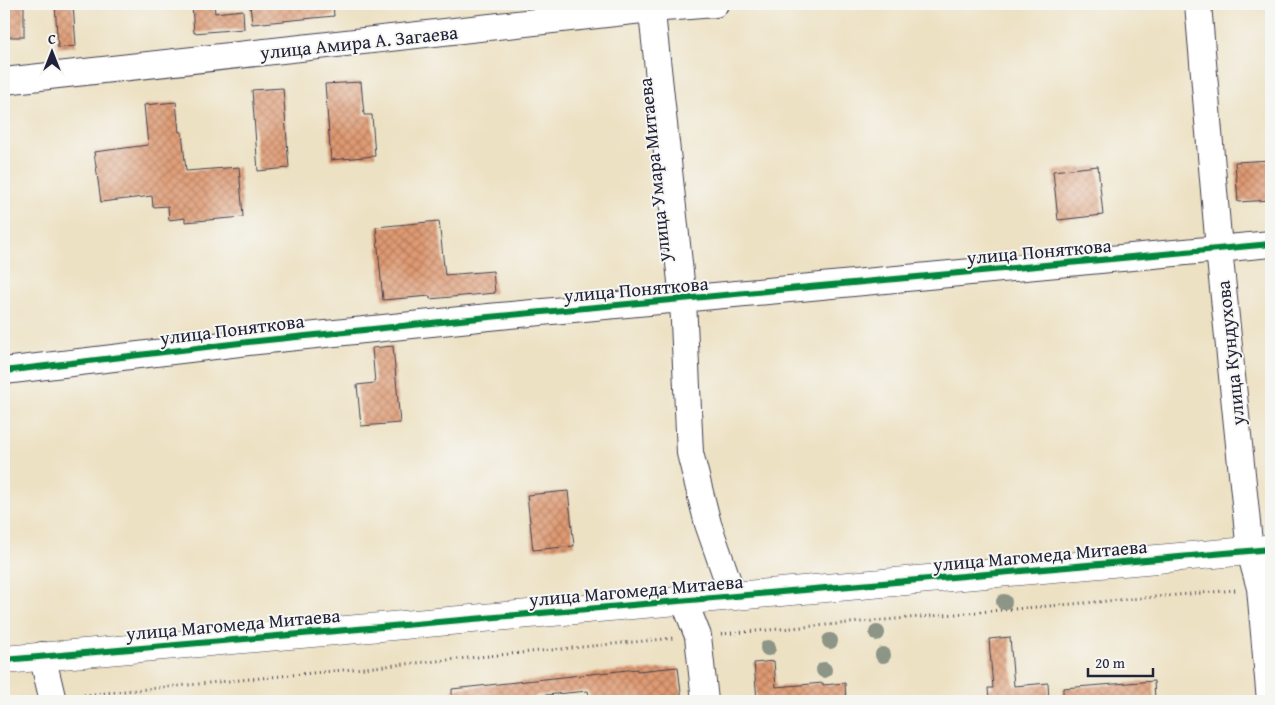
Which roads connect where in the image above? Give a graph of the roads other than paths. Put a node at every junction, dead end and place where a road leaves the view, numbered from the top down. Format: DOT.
graph roads {
  1 [pos="715,4"];
  2 [pos="1198,4"];
  3 [pos="651,6"];
  4 [pos="4,81"];
  5 [pos="1271,244"];
  6 [pos="1219,249"];
  7 [pos="683,300"];
  8 [pos="4,371"];
  9 [pos="1261,550"];
  10 [pos="733,596"];
  11 [pos="684,601"];
  12 [pos="42,655"];
  13 [pos="4,660"];
  14 [pos="53,700"];
  15 [pos="705,701"];
  16 [pos="1270,701"];
  1 -- 3 [label="street, улица Амира А. Загаева"];
  2 -- 6 [label="street, улица Кундухова"];
  3 -- 4 [label="street, улица Амира А. Загаева"];
  3 -- 7 [label="street, улица Умара Митаева"];
  5 -- 6 [label="street, улица Поняткова"];
  6 -- 7 [label="street, улица Поняткова"];
  6 -- 9 [label="street, улица Кундухова"];
  7 -- 8 [label="street, улица Поняткова"];
  7 -- 10 [label="street, улица Умара Митаева"];
  9 -- 10 [label="street, улица Магомеда Митаева"];
  9 -- 16 [label="street, улица Кундухова"];
  10 -- 11 [label="street, улица Магомеда Митаева"];
  11 -- 12 [label="street, улица Магомеда Митаева"];
  11 -- 15 [label="street"];
  12 -- 13 [label="street, улица Магомеда Митаева"];
  12 -- 14 [label="street"];
}
